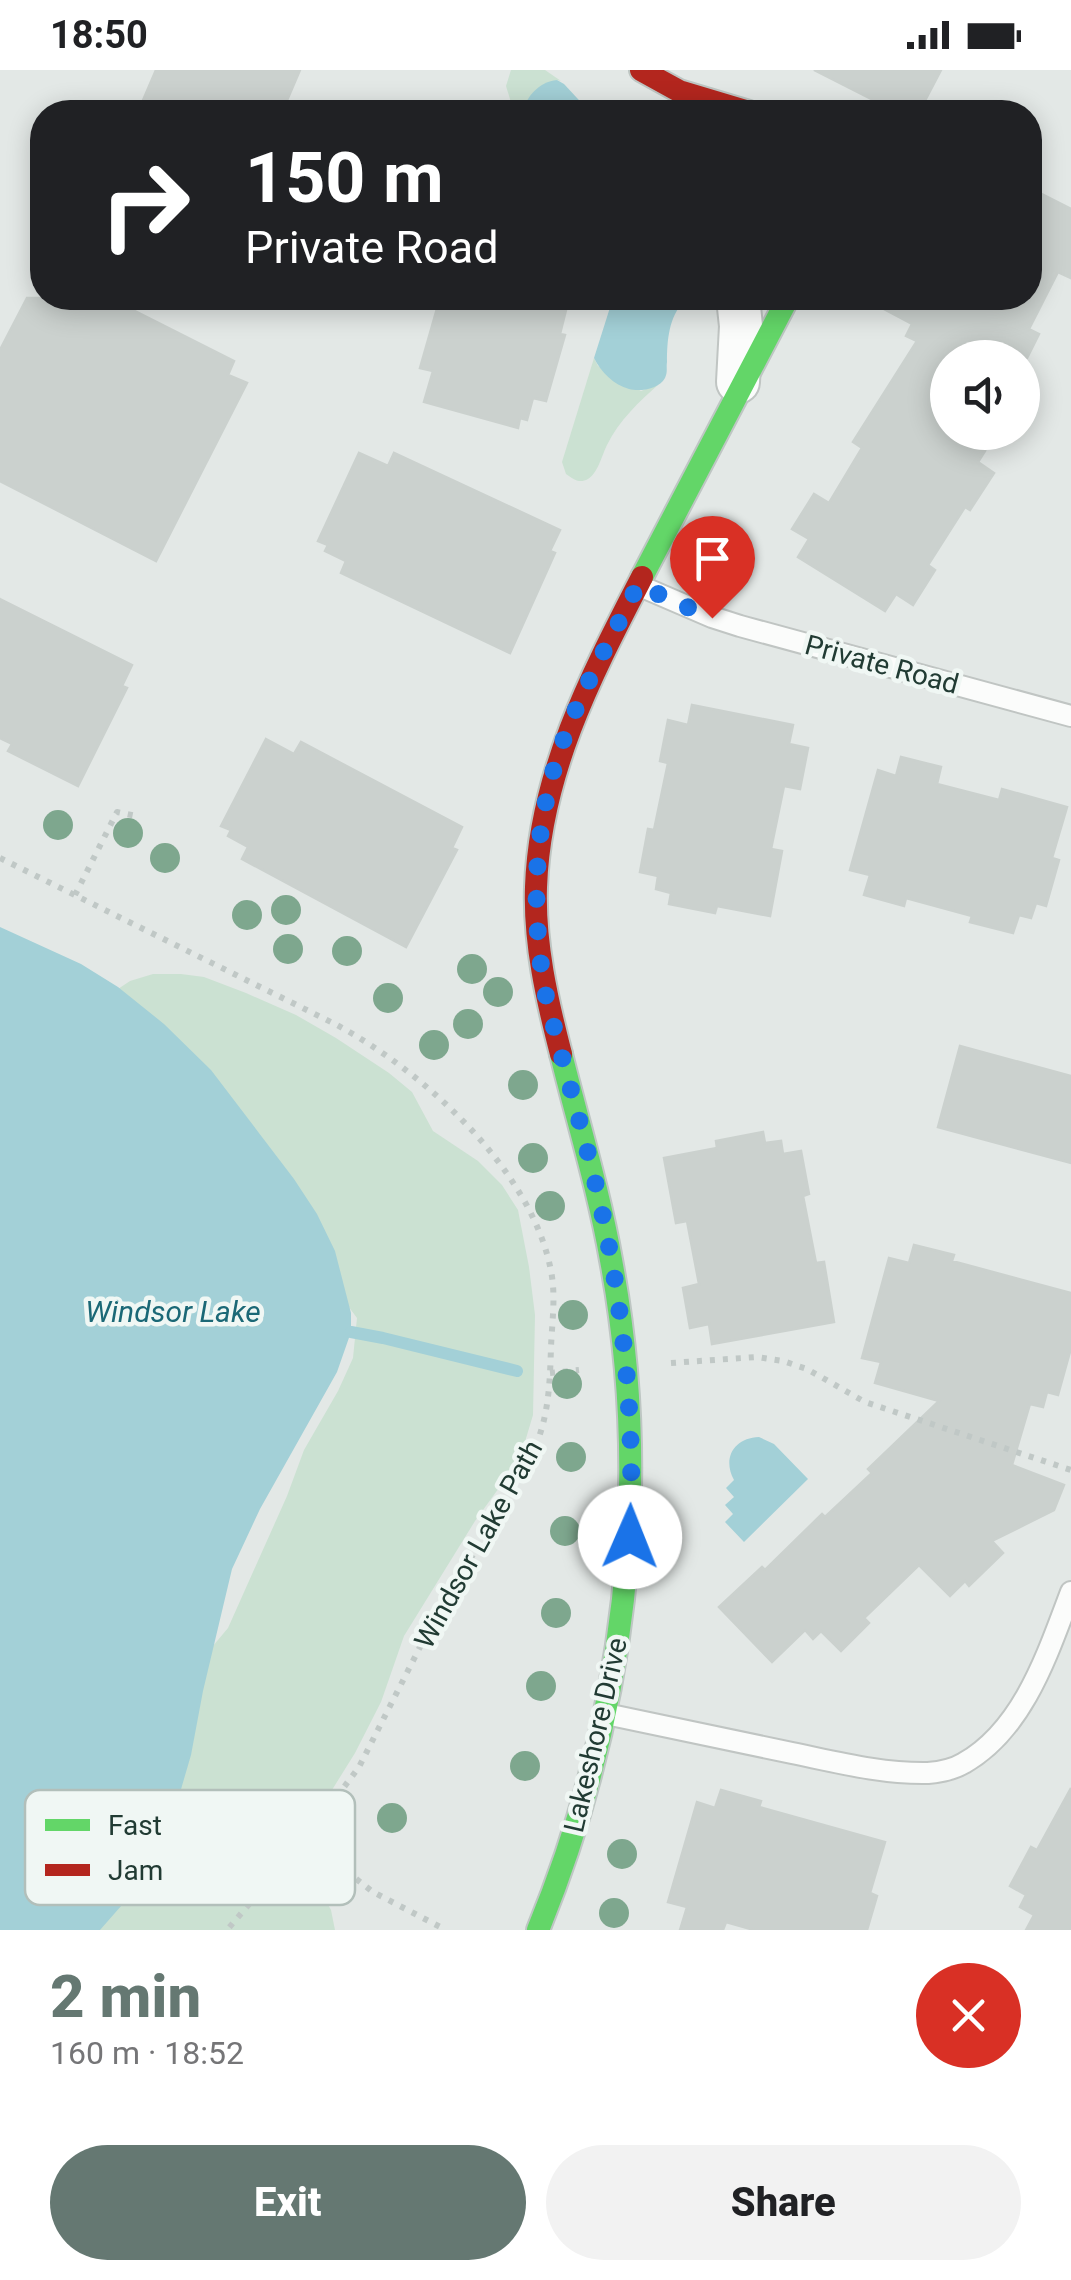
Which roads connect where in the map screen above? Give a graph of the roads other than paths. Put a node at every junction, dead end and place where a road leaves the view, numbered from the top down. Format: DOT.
graph roads {
  1 [pos="658,88"];
  2 [pos="705,100"];
  3 [pos="739,310"];
  4 [pos="781,310"];
  5 [pos="738,389"];
  6 [pos="638,585"];
  7 [pos="1071,716"];
  8 [pos="1071,1592"];
  9 [pos="604,1713"];
  10 [pos="538,1930"];
  1 -- 2 [label="street"];
  3 -- 5 [label="street, Lakeshore Drive"];
  4 -- 5 [label="street, Lakeshore Drive"];
  5 -- 6 [label="street, Lakeshore Drive"];
  6 -- 7 [label="lane, Private Road"];
  6 -- 9 [label="street, Lakeshore Drive"];
  8 -- 9 [label="lane"];
  9 -- 10 [label="street, Lakeshore Drive"];
}
